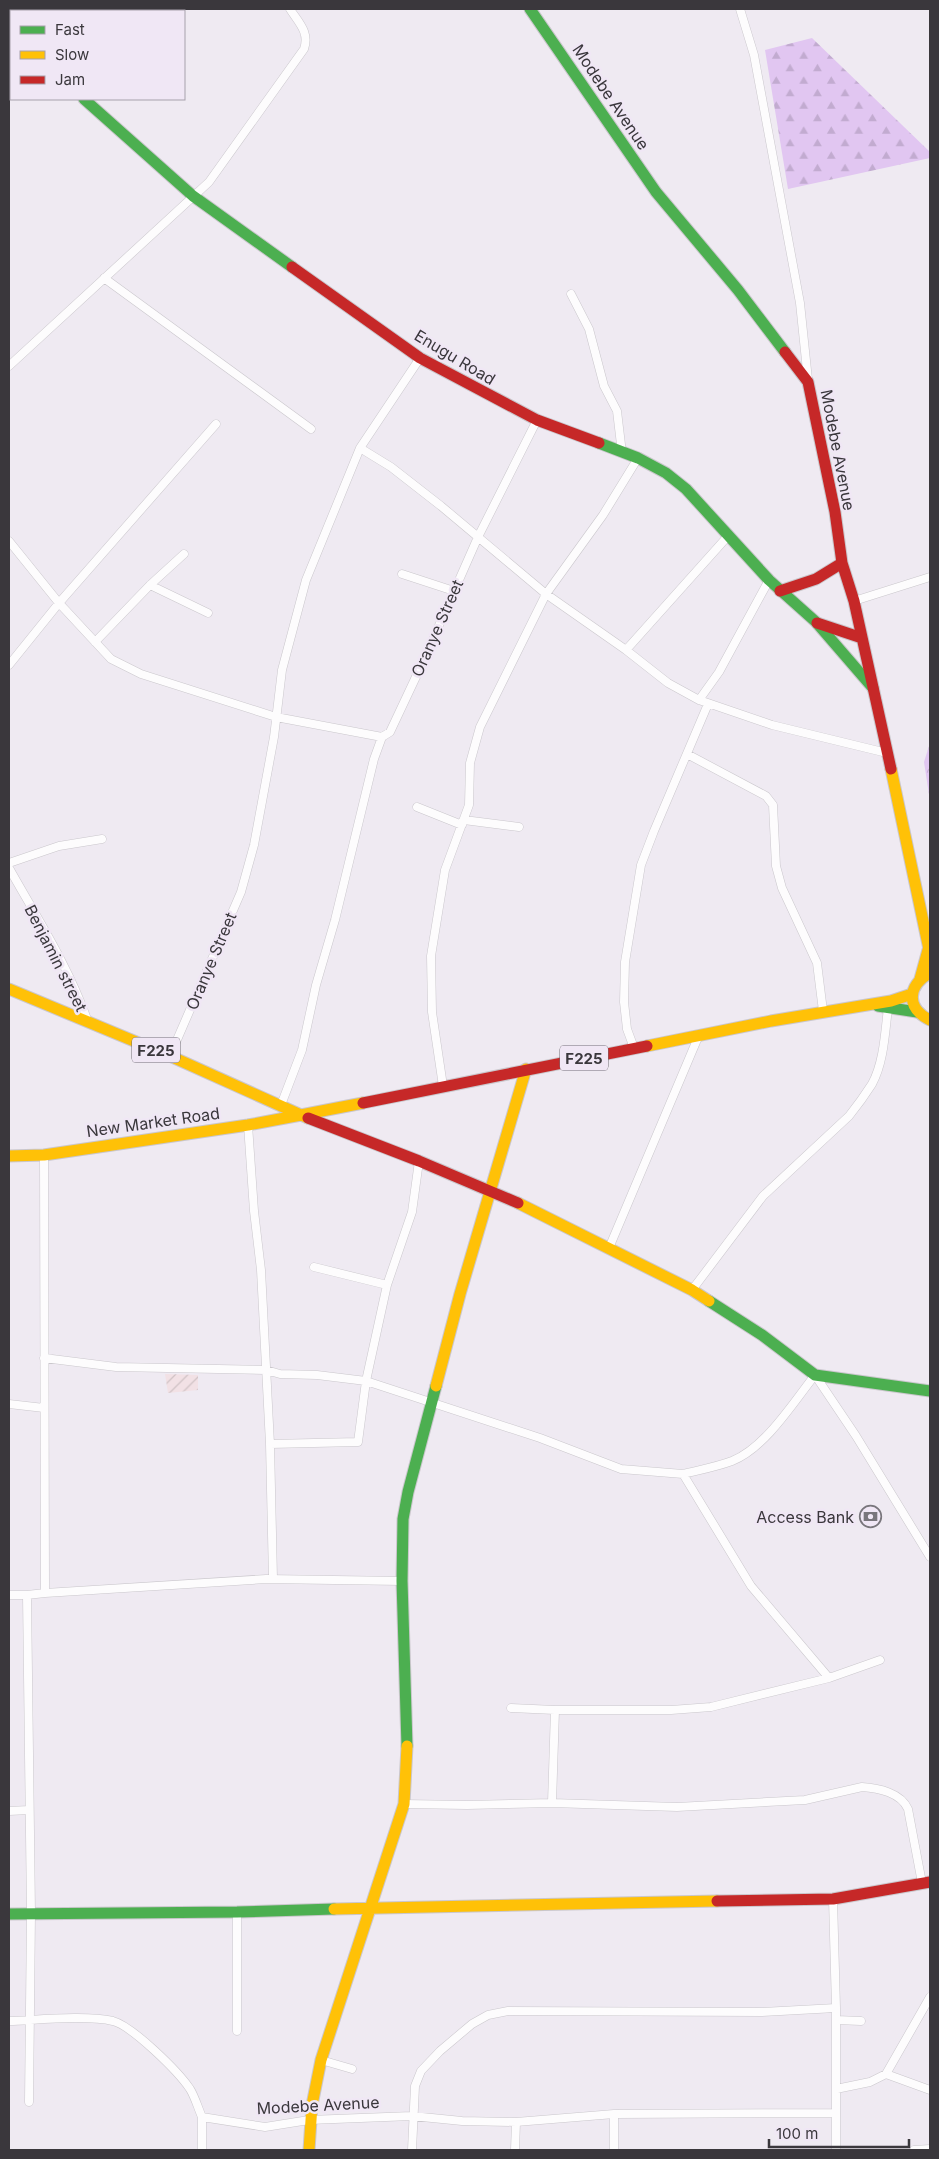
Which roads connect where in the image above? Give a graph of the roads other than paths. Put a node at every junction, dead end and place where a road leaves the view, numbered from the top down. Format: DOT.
graph roads {
  1 [pos="290,9"];
  2 [pos="530,9"];
  3 [pos="740,9"];
  4 [pos="85,100"];
  5 [pos="193,196"];
  6 [pos="104,278"];
  7 [pos="571,294"];
  8 [pos="420,358"];
  9 [pos="9,366"];
  10 [pos="808,382"];
  11 [pos="537,420"];
  12 [pos="216,424"];
  13 [pos="311,429"];
  14 [pos="360,448"];
  15 [pos="622,452"];
  16 [pos="638,458"];
  17 [pos="728,536"];
  18 [pos="478,537"];
  19 [pos="9,541"];
  20 [pos="184,554"];
  21 [pos="842,563"];
  22 [pos="402,574"];
  23 [pos="930,577"];
  24 [pos="769,580"];
  25 [pos="150,585"];
  26 [pos="454,590"];
  27 [pos="780,590"];
  28 [pos="546,594"];
  29 [pos="854,600"];
  30 [pos="59,603"];
  31 [pos="208,613"];
  32 [pos="816,622"];
  33 [pos="862,638"];
  34 [pos="95,642"];
  35 [pos="626,650"];
  36 [pos="9,665"];
  37 [pos="874,688"];
  38 [pos="699,700"];
  39 [pos="708,704"];
  40 [pos="276,717"];
  41 [pos="382,737"];
  42 [pos="887,752"];
  43 [pos="687,754"];
  44 [pos="417,807"];
  45 [pos="463,822"];
  46 [pos="519,827"];
  47 [pos="102,839"];
  48 [pos="9,863"];
  49 [pos="9,868"];
  50 [pos="929,952"];
  51 [pos="925,976"];
  52 [pos="9,989"];
  53 [pos="912,994"];
  54 [pos="868,1004"];
  55 [pos="888,1008"];
  56 [pos="824,1011"];
  57 [pos="917,1012"];
  58 [pos="930,1020"];
  59 [pos="88,1022"];
  60 [pos="699,1035"];
  61 [pos="634,1048"];
  62 [pos="170,1056"];
  63 [pos="526,1069"];
  64 [pos="443,1086"];
  65 [pos="281,1105"];
  66 [pos="301,1115"];
  67 [pos="248,1125"];
  68 [pos="44,1155"];
  69 [pos="9,1156"];
  70 [pos="419,1161"];
  71 [pos="490,1192"];
  72 [pos="609,1248"];
  73 [pos="314,1267"];
  74 [pos="387,1285"];
  75 [pos="692,1290"];
  76 [pos="44,1358"];
  77 [pos="266,1370"];
  78 [pos="815,1375"];
  79 [pos="366,1381"];
  80 [pos="930,1391"];
  81 [pos="431,1403"];
  82 [pos="9,1404"];
  83 [pos="44,1408"];
  84 [pos="270,1444"];
  85 [pos="682,1474"];
  86 [pos="930,1557"];
  87 [pos="273,1579"];
  88 [pos="402,1581"];
  89 [pos="45,1593"];
  90 [pos="9,1595"];
  91 [pos="27,1595"];
  92 [pos="880,1660"];
  93 [pos="829,1678"];
  94 [pos="511,1708"];
  95 [pos="555,1710"];
  96 [pos="552,1803"];
  97 [pos="404,1804"];
  98 [pos="29,1810"];
  99 [pos="9,1811"];
  100 [pos="926,1882"];
  101 [pos="833,1899"];
  102 [pos="370,1908"];
  103 [pos="237,1912"];
  104 [pos="31,1913"];
  105 [pos="9,1914"];
  106 [pos="930,1997"];
  107 [pos="836,2008"];
  108 [pos="30,2020"];
  109 [pos="836,2020"];
  110 [pos="9,2021"];
  111 [pos="861,2021"];
  112 [pos="237,2031"];
  113 [pos="321,2060"];
  114 [pos="352,2069"];
  115 [pos="886,2074"];
  116 [pos="836,2089"];
  117 [pos="930,2090"];
  118 [pos="29,2102"];
  119 [pos="836,2113"];
  120 [pos="614,2114"];
  121 [pos="412,2116"];
  122 [pos="202,2117"];
  123 [pos="309,2120"];
  124 [pos="516,2122"];
  125 [pos="930,2148"];
  126 [pos="202,2150"];
  127 [pos="309,2150"];
  128 [pos="412,2150"];
  129 [pos="515,2150"];
  130 [pos="614,2150"];
  131 [pos="836,2150"];
  132 [pos="914,2150"];
  1 -- 5 [label="street"];
  2 -- 10 [label="street, Modebe Avenue"];
  3 -- 10 [label="street"];
  4 -- 5 [label="street, Enugu Road"];
  5 -- 6 [label="street"];
  5 -- 8 [label="street, Enugu Road"];
  6 -- 9 [label="street"];
  6 -- 13 [label="street"];
  7 -- 15 [label="street"];
  8 -- 11 [label="street, Enugu Road"];
  8 -- 14 [label="street, Oranye Street"];
  10 -- 21 [label="street, Modebe Avenue"];
  11 -- 15 [label="street, Enugu Road"];
  11 -- 18 [label="street, Oranye Street"];
  12 -- 30 [label="street"];
  14 -- 18 [label="street"];
  14 -- 40 [label="street, Oranye Street"];
  15 -- 16 [label="street, Enugu Road"];
  16 -- 17 [label="street, Enugu Road"];
  16 -- 28 [label="street"];
  17 -- 24 [label="street, Enugu Road"];
  17 -- 35 [label="street"];
  18 -- 26 [label="street, Oranye Street"];
  18 -- 28 [label="street"];
  19 -- 30 [label="street"];
  20 -- 25 [label="street"];
  21 -- 27 [label="street"];
  21 -- 29 [label="street, Modebe Avenue"];
  22 -- 26 [label="street"];
  23 -- 29 [label="street"];
  24 -- 27 [label="street, Enugu Road"];
  24 -- 38 [label="street"];
  25 -- 31 [label="street"];
  25 -- 34 [label="street"];
  26 -- 41 [label="street, Oranye Street"];
  27 -- 32 [label="street, Enugu Road"];
  28 -- 35 [label="street"];
  28 -- 45 [label="street"];
  29 -- 33 [label="street, Modebe Avenue"];
  30 -- 34 [label="street"];
  30 -- 36 [label="street"];
  32 -- 33 [label="street"];
  32 -- 37 [label="street, Enugu Road"];
  33 -- 37 [label="street, Modebe Avenue"];
  34 -- 40 [label="street"];
  35 -- 38 [label="street"];
  37 -- 42 [label="street, Modebe Avenue"];
  38 -- 39 [label="street"];
  39 -- 42 [label="street"];
  39 -- 43 [label="street"];
  40 -- 41 [label="street"];
  40 -- 62 [label="street, Oranye Street"];
  41 -- 65 [label="street, Oranye Street"];
  42 -- 50 [label="street, Modebe Avenue"];
  43 -- 56 [label="street"];
  43 -- 61 [label="street"];
  44 -- 45 [label="street"];
  45 -- 46 [label="street"];
  45 -- 64 [label="street"];
  47 -- 48 [label="street"];
  49 -- 59 [label="street, Benjamin street"];
  50 -- 51 [label="street"];
  51 -- 53 [label="street"];
  52 -- 59 [label="street, F225"];
  53 -- 54 [label="street, F225"];
  53 -- 57 [label="street"];
  54 -- 55 [label="street, F225"];
  54 -- 56 [label="street, F225"];
  55 -- 57 [label="street, F225"];
  55 -- 75 [label="street"];
  56 -- 60 [label="street, F225"];
  57 -- 58 [label="street, F225"];
  59 -- 62 [label="street, F225"];
  60 -- 61 [label="street, F225"];
  60 -- 72 [label="street"];
  61 -- 63 [label="street, F225"];
  62 -- 65 [label="street, F225"];
  63 -- 64 [label="street, F225"];
  63 -- 71 [label="street"];
  64 -- 66 [label="street, F225"];
  65 -- 66 [label="street, F225"];
  66 -- 67 [label="street, New Market Road"];
  66 -- 70 [label="street"];
  67 -- 68 [label="street, New Market Road"];
  67 -- 77 [label="street"];
  68 -- 69 [label="street, New Market Road"];
  68 -- 76 [label="street"];
  70 -- 71 [label="street"];
  70 -- 74 [label="street"];
  71 -- 72 [label="street"];
  71 -- 81 [label="street"];
  72 -- 75 [label="street"];
  73 -- 74 [label="street"];
  74 -- 79 [label="street"];
  75 -- 78 [label="street"];
  76 -- 77 [label="street"];
  76 -- 83 [label="street"];
  77 -- 79 [label="street"];
  77 -- 84 [label="street"];
  78 -- 80 [label="street"];
  78 -- 85 [label="street"];
  78 -- 86 [label="street"];
  79 -- 81 [label="street"];
  79 -- 84 [label="street"];
  81 -- 85 [label="street"];
  81 -- 88 [label="street"];
  82 -- 83 [label="street"];
  83 -- 89 [label="street"];
  84 -- 87 [label="street"];
  85 -- 93 [label="street"];
  87 -- 88 [label="street"];
  87 -- 89 [label="street"];
  88 -- 97 [label="street"];
  89 -- 91 [label="street"];
  90 -- 91 [label="street"];
  91 -- 98 [label="street"];
  92 -- 93 [label="street"];
  93 -- 95 [label="street"];
  94 -- 95 [label="street"];
  95 -- 96 [label="street"];
  96 -- 97 [label="street"];
  96 -- 100 [label="street"];
  97 -- 102 [label="street"];
  98 -- 99 [label="street"];
  98 -- 104 [label="street"];
  100 -- 101 [label="street"];
  101 -- 102 [label="street"];
  101 -- 107 [label="street"];
  102 -- 103 [label="street"];
  102 -- 113 [label="street"];
  103 -- 104 [label="street"];
  103 -- 112 [label="street"];
  104 -- 105 [label="street"];
  104 -- 108 [label="street"];
  106 -- 115 [label="street"];
  107 -- 109 [label="street"];
  107 -- 121 [label="street"];
  108 -- 110 [label="street"];
  108 -- 118 [label="street"];
  108 -- 122 [label="street"];
  109 -- 111 [label="street"];
  109 -- 116 [label="street"];
  113 -- 114 [label="street"];
  113 -- 123 [label="street"];
  115 -- 116 [label="street"];
  115 -- 117 [label="street"];
  116 -- 119 [label="street"];
  119 -- 120 [label="street, Modebe Avenue"];
  119 -- 131 [label="street"];
  120 -- 124 [label="street, Modebe Avenue"];
  120 -- 130 [label="street"];
  121 -- 123 [label="street, Modebe Avenue"];
  121 -- 124 [label="street, Modebe Avenue"];
  121 -- 128 [label="street"];
  122 -- 123 [label="street, Modebe Avenue"];
  122 -- 126 [label="street"];
  123 -- 127 [label="street"];
  124 -- 129 [label="street"];
  125 -- 132 [label="street"];
}
